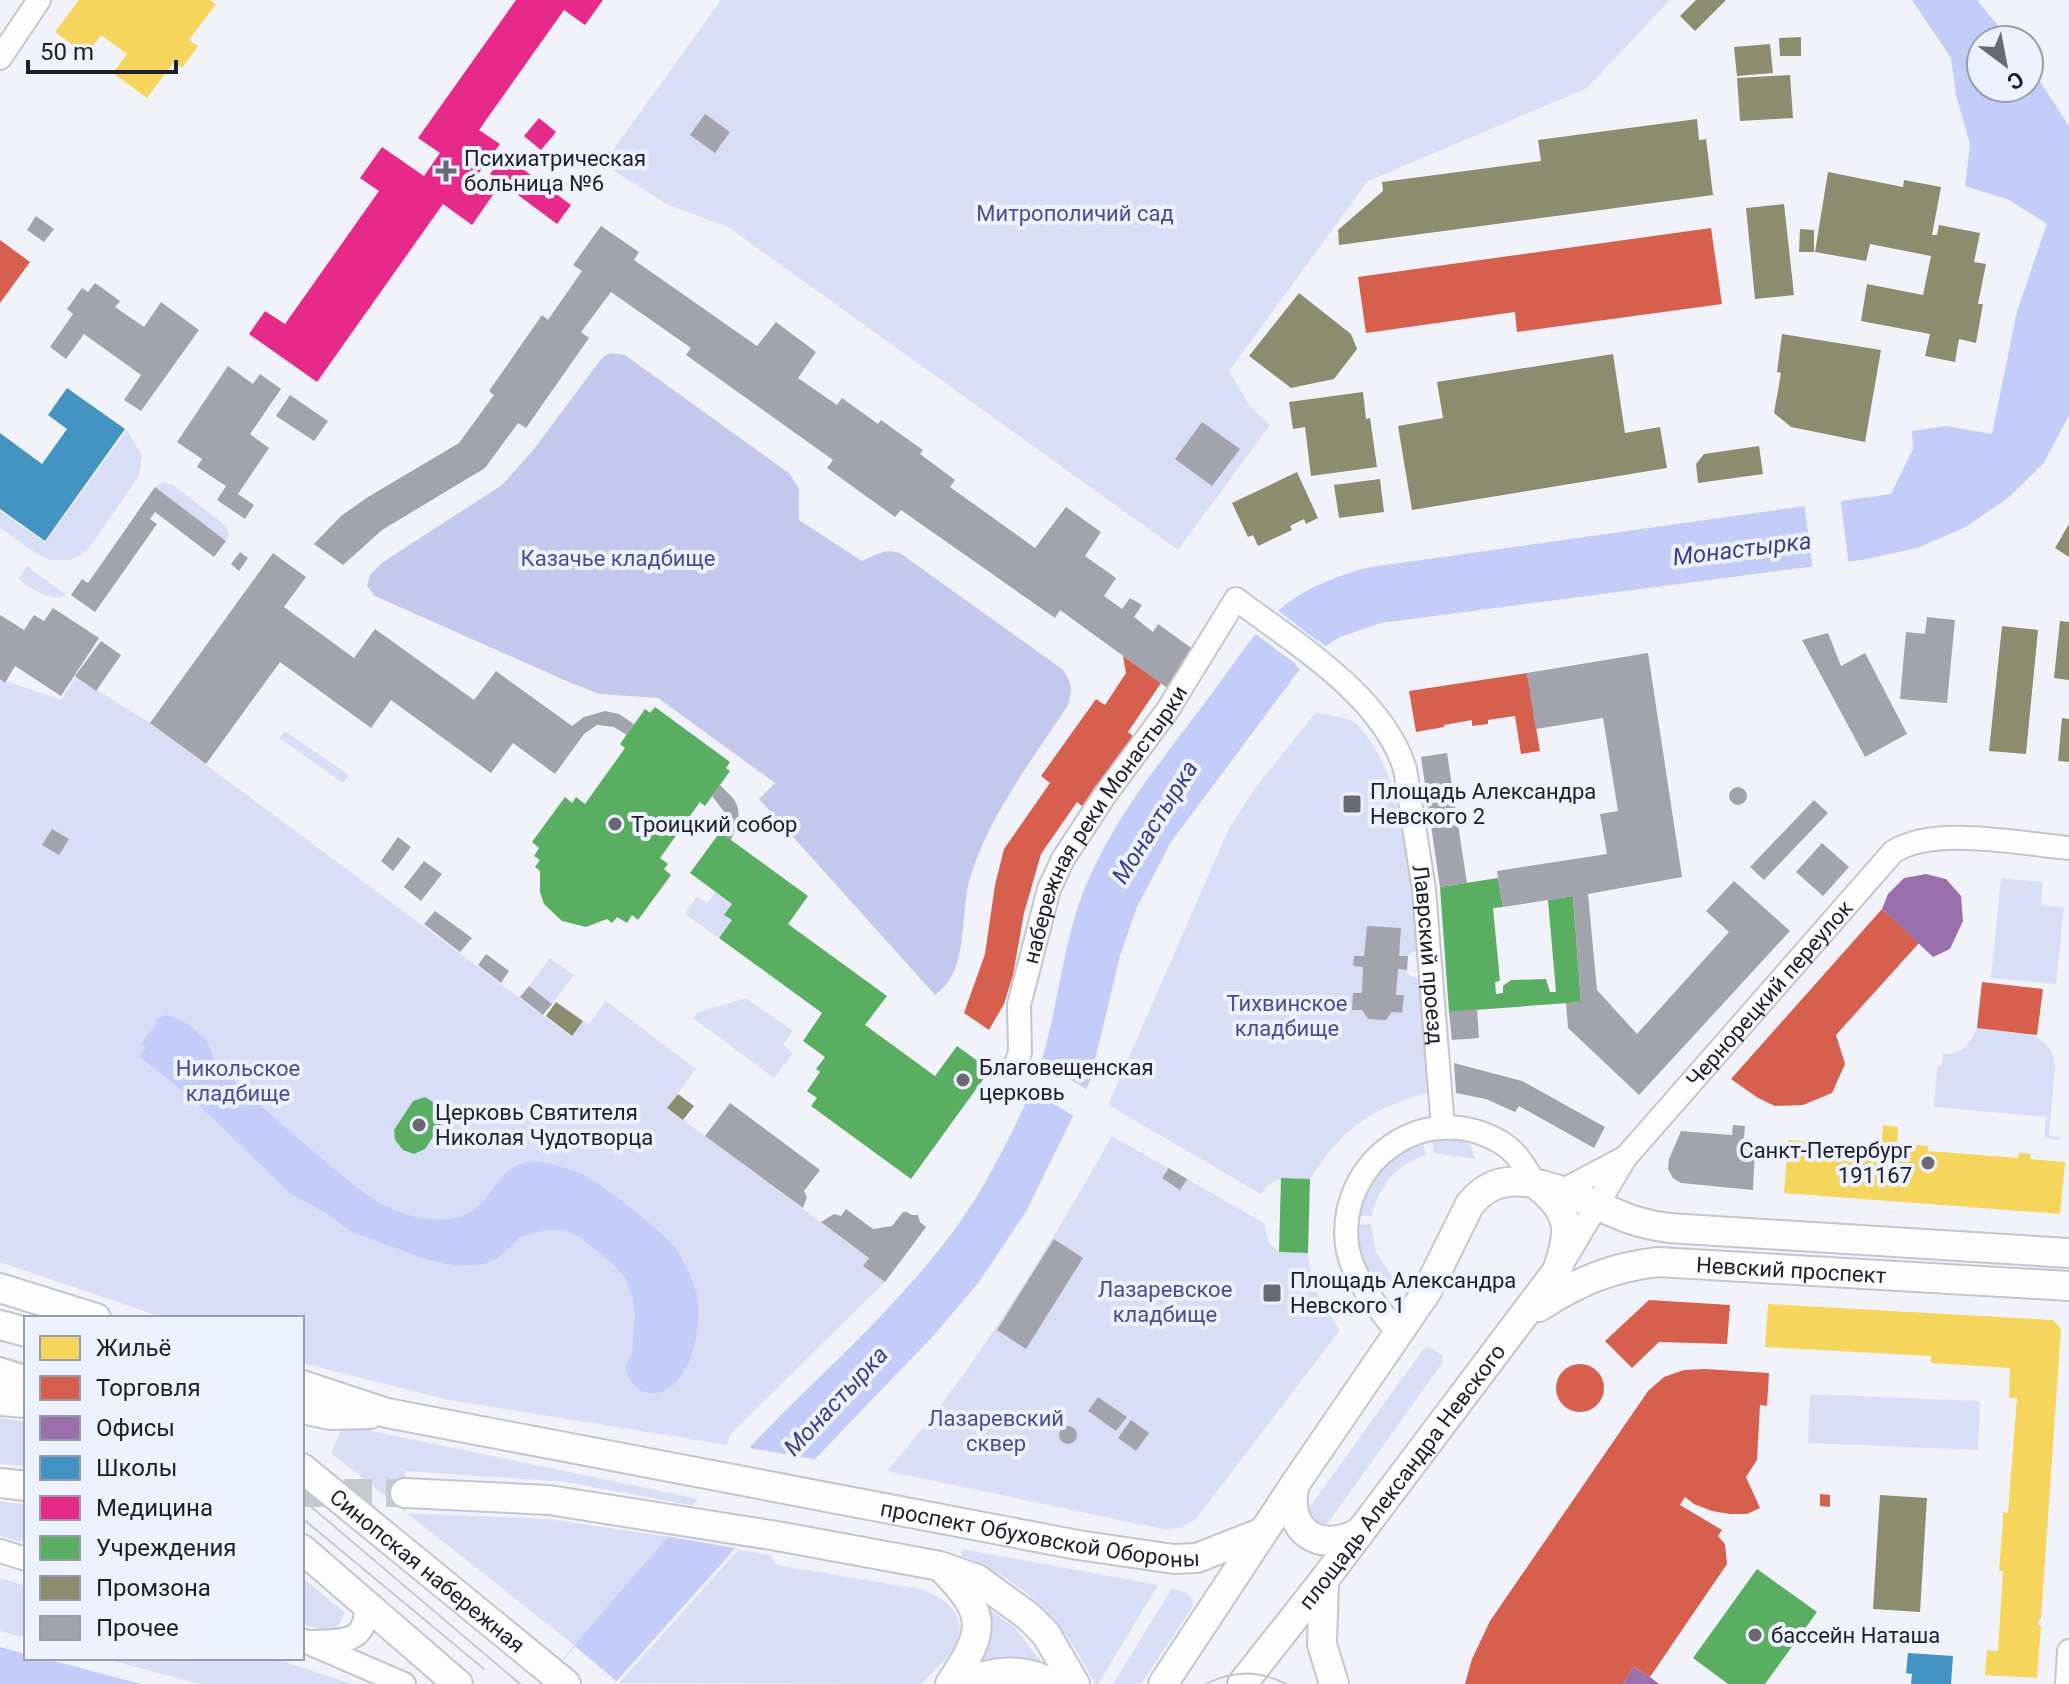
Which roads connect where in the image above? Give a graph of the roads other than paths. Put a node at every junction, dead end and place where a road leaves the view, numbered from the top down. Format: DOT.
graph roads {
  1 [pos="39,0"];
  2 [pos="0,58"];
  3 [pos="1240,602"];
  4 [pos="2069,848"];
  5 [pos="1016,1064"];
  6 [pos="1443,1128"];
  7 [pos="1625,1158"];
  8 [pos="1548,1188"];
  9 [pos="1597,1206"];
  10 [pos="2069,1253"];
  11 [pos="1557,1271"];
  12 [pos="2069,1286"];
  13 [pos="0,1288"];
  14 [pos="90,1316"];
  15 [pos="1525,1316"];
  16 [pos="0,1325"];
  17 [pos="24,1331"];
  18 [pos="1399,1334"];
  19 [pos="0,1372"];
  20 [pos="24,1379"];
  21 [pos="304,1386"];
  22 [pos="0,1401"];
  23 [pos="24,1403"];
  24 [pos="304,1409"];
  25 [pos="387,1413"];
  26 [pos="304,1470"];
  27 [pos="0,1483"];
  28 [pos="1295,1484"];
  29 [pos="24,1486"];
  30 [pos="405,1493"];
  31 [pos="1361,1531"];
  32 [pos="1263,1532"];
  33 [pos="0,1551"];
  34 [pos="304,1551"];
  35 [pos="24,1558"];
  36 [pos="940,1566"];
  37 [pos="1324,1580"];
  38 [pos="366,1605"];
  39 [pos="307,1641"];
  40 [pos="2069,1651"];
  41 [pos="559,1678"];
  42 [pos="404,1684"];
  43 [pos="458,1684"];
  44 [pos="950,1684"];
  45 [pos="965,1684"];
  46 [pos="1052,1684"];
  47 [pos="1075,1684"];
  48 [pos="1163,1684"];
  49 [pos="1242,1684"];
  50 [pos="1334,1684"];
  51 [pos="2067,1684"];
  1 -- 2 [label="street"];
  3 -- 5 [label="street, набережная реки Монастырки"];
  3 -- 6 [label="street, Лаврский проезд"];
  4 -- 7 [label="street, Чернорецкий переулок"];
  6 -- 8 [label="street, площадь Александра Невского"];
  6 -- 18 [label="street, площадь Александра Невского"];
  7 -- 8 [label="street, Чернорецкий переулок"];
  7 -- 9 [label="street, Чернорецкий переулок"];
  8 -- 9 [label="main road, Невский проспект"];
  8 -- 11 [label="main road, площадь Александра Невского"];
  8 -- 18 [label="main road"];
  9 -- 10 [label="main road, Невский проспект"];
  9 -- 11 [label="street, Чернорецкий переулок"];
  11 -- 15 [label="main road, площадь Александра Невского"];
  12 -- 15 [label="main road, Невский проспект"];
  13 -- 14 [label="main road"];
  15 -- 31 [label="main road, площадь Александра Невского"];
  16 -- 17 [label="main road"];
  18 -- 28 [label="main road"];
  19 -- 20 [label="main road"];
  21 -- 25 [label="main road"];
  22 -- 23 [label="main road"];
  24 -- 25 [label="main road"];
  25 -- 32 [label="main road, проспект Обуховской Обороны"];
  26 -- 41 [label="main road, Синопская набережная"];
  27 -- 29 [label="main road"];
  28 -- 31 [label="main road"];
  28 -- 32 [label="main road"];
  30 -- 36 [label="main road"];
  31 -- 37 [label="main road, площадь Александра Невского"];
  32 -- 48 [label="main road"];
  33 -- 35 [label="street"];
  34 -- 38 [label="main road"];
  36 -- 44 [label="main road"];
  36 -- 47 [label="main road"];
  37 -- 49 [label="main road, площадь Александра Невского"];
  37 -- 50 [label="main road"];
  38 -- 39 [label="street"];
  38 -- 43 [label="main road"];
  39 -- 42 [label="street"];
  40 -- 51 [label="street"];
  45 -- 46 [label="main road"];
}
